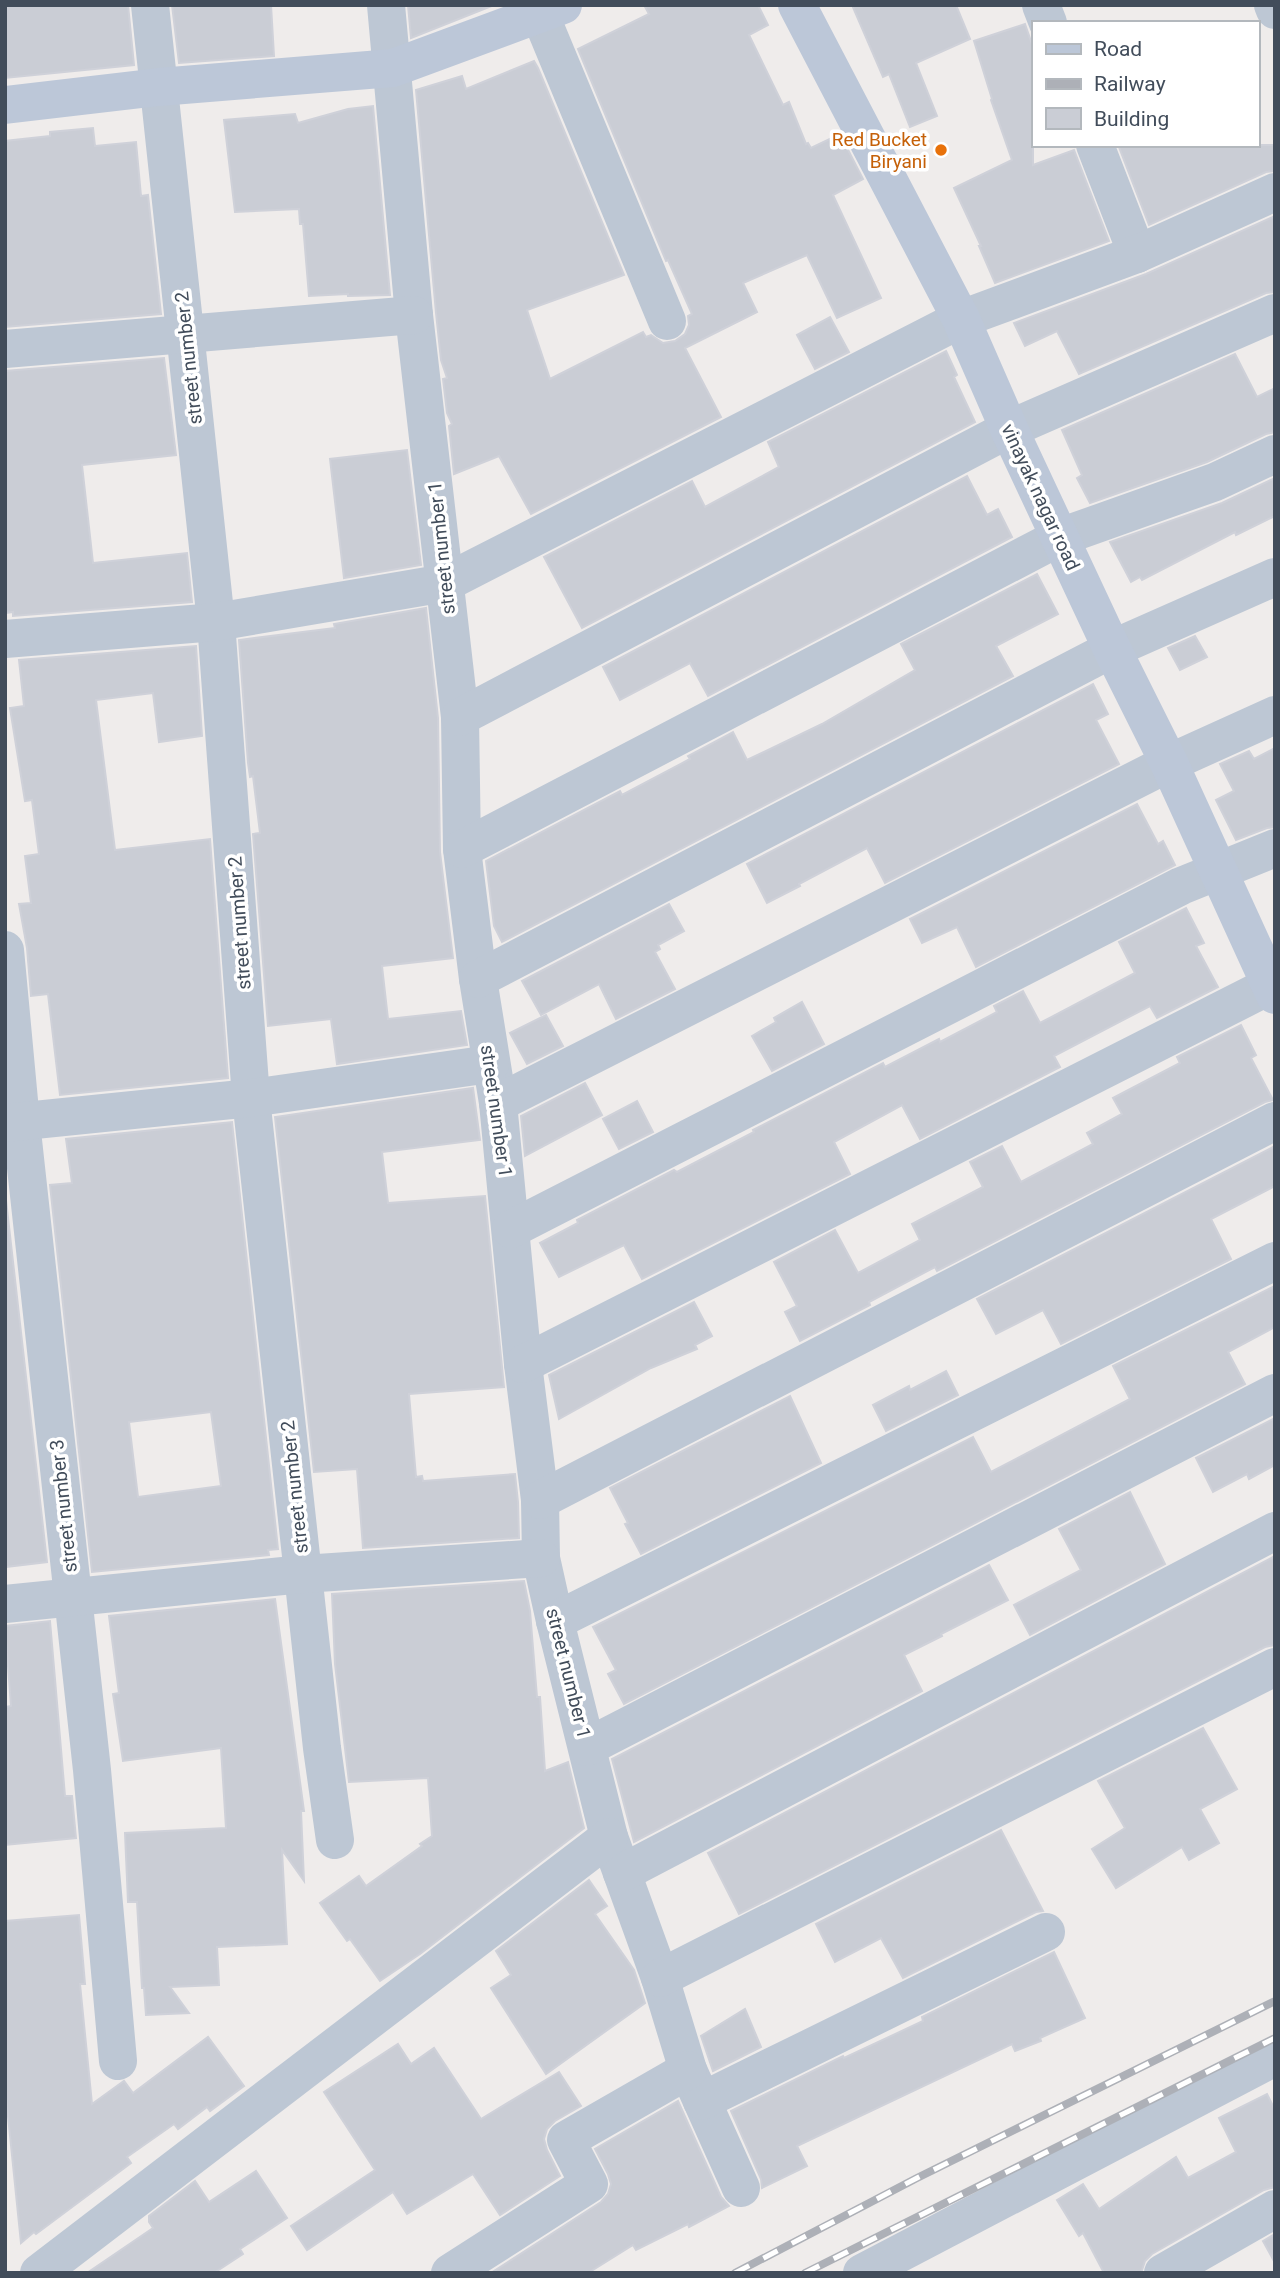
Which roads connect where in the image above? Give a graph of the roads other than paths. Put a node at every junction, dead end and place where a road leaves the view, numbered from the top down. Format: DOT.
graph roads {
  1 [pos="150,5"];
  2 [pos="386,5"];
  3 [pos="797,5"];
  4 [pos="546,8"];
  5 [pos="393,68"];
  6 [pos="159,87"];
  7 [pos="5,105"];
  8 [pos="1096,147"];
  9 [pos="1275,192"];
  10 [pos="1137,254"];
  11 [pos="1275,313"];
  12 [pos="414,315"];
  13 [pos="961,319"];
  14 [pos="667,321"];
  15 [pos="185,334"];
  16 [pos="5,349"];
  17 [pos="1009,429"];
  18 [pos="1275,454"];
  19 [pos="1060,537"];
  20 [pos="1275,577"];
  21 [pos="445,583"];
  22 [pos="216,622"];
  23 [pos="5,639"];
  24 [pos="1112,649"];
  25 [pos="1275,715"];
  26 [pos="460,717"];
  27 [pos="1169,763"];
  28 [pos="1275,848"];
  29 [pos="462,849"];
  30 [pos="1219,872"];
  31 [pos="5,950"];
  32 [pos="478,979"];
  33 [pos="1273,987"];
  34 [pos="491,1065"];
  35 [pos="251,1098"];
  36 [pos="498,1104"];
  37 [pos="1275,1121"];
  38 [pos="13,1122"];
  39 [pos="512,1229"];
  40 [pos="1275,1261"];
  41 [pos="523,1364"];
  42 [pos="1275,1393"];
  43 [pos="540,1500"];
  44 [pos="1275,1531"];
  45 [pos="541,1558"];
  46 [pos="303,1574"];
  47 [pos="73,1598"];
  48 [pos="5,1604"];
  49 [pos="555,1621"];
  50 [pos="1275,1667"];
  51 [pos="587,1747"];
  52 [pos="609,1837"];
  53 [pos="335,1840"];
  54 [pos="622,1873"];
  55 [pos="1046,1932"];
  56 [pos="660,1978"];
  57 [pos="1275,2057"];
  58 [pos="118,2061"];
  59 [pos="695,2085"];
  60 [pos="741,2189"];
  61 [pos="1275,2209"];
  62 [pos="39,2273"];
  63 [pos="450,2273"];
  64 [pos="862,2273"];
  65 [pos="1163,2273"];
  1 -- 6 [label="street, street number 2"];
  2 -- 5 [label="street, street number 1"];
  3 -- 13 [label="street, vinayak nagar road"];
  4 -- 5 [label="street"];
  4 -- 14 [label="street"];
  5 -- 6 [label="street"];
  5 -- 12 [label="street, street number 1"];
  6 -- 7 [label="street"];
  6 -- 15 [label="street, street number 2"];
  8 -- 10 [label="street"];
  9 -- 10 [label="street"];
  10 -- 13 [label="street"];
  11 -- 17 [label="street"];
  12 -- 15 [label="street"];
  12 -- 21 [label="street, street number 1"];
  13 -- 17 [label="street, vinayak nagar road"];
  13 -- 21 [label="street"];
  15 -- 16 [label="street"];
  15 -- 22 [label="street, street number 2"];
  17 -- 19 [label="street, vinayak nagar road"];
  17 -- 26 [label="street"];
  18 -- 19 [label="street"];
  19 -- 24 [label="street, vinayak nagar road"];
  19 -- 29 [label="street"];
  20 -- 24 [label="street"];
  21 -- 22 [label="street"];
  21 -- 26 [label="street, street number 1"];
  22 -- 23 [label="street"];
  22 -- 35 [label="street, street number 2"];
  24 -- 27 [label="street, vinayak nagar road"];
  24 -- 32 [label="street"];
  25 -- 27 [label="street"];
  26 -- 29 [label="street, street number 1"];
  27 -- 30 [label="street, vinayak nagar road"];
  27 -- 36 [label="street"];
  28 -- 30 [label="street"];
  29 -- 32 [label="street, street number 1"];
  30 -- 33 [label="street, vinayak nagar road"];
  30 -- 39 [label="street"];
  31 -- 38 [label="street, street number 3"];
  32 -- 34 [label="street, street number 1"];
  33 -- 41 [label="street"];
  34 -- 35 [label="street"];
  34 -- 36 [label="street, street number 1"];
  35 -- 38 [label="street"];
  35 -- 46 [label="street, street number 2"];
  36 -- 39 [label="street, street number 1"];
  37 -- 43 [label="street"];
  38 -- 47 [label="street, street number 3"];
  39 -- 41 [label="street, street number 1"];
  40 -- 49 [label="street"];
  41 -- 43 [label="street, street number 1"];
  42 -- 51 [label="street"];
  43 -- 45 [label="street, street number 1"];
  44 -- 54 [label="street"];
  45 -- 46 [label="street"];
  45 -- 49 [label="street, street number 1"];
  46 -- 47 [label="street"];
  46 -- 53 [label="street, street number 2"];
  47 -- 48 [label="street"];
  47 -- 58 [label="street, street number 3"];
  49 -- 51 [label="street, street number 1"];
  50 -- 56 [label="street"];
  51 -- 52 [label="street, street number 1"];
  52 -- 54 [label="street, street number 1"];
  52 -- 62 [label="street"];
  54 -- 56 [label="street, street number 1"];
  55 -- 59 [label="street"];
  56 -- 59 [label="street, street number 1"];
  57 -- 64 [label="street"];
  59 -- 60 [label="street, street number 1"];
  59 -- 63 [label="street"];
  61 -- 65 [label="street"];
}
